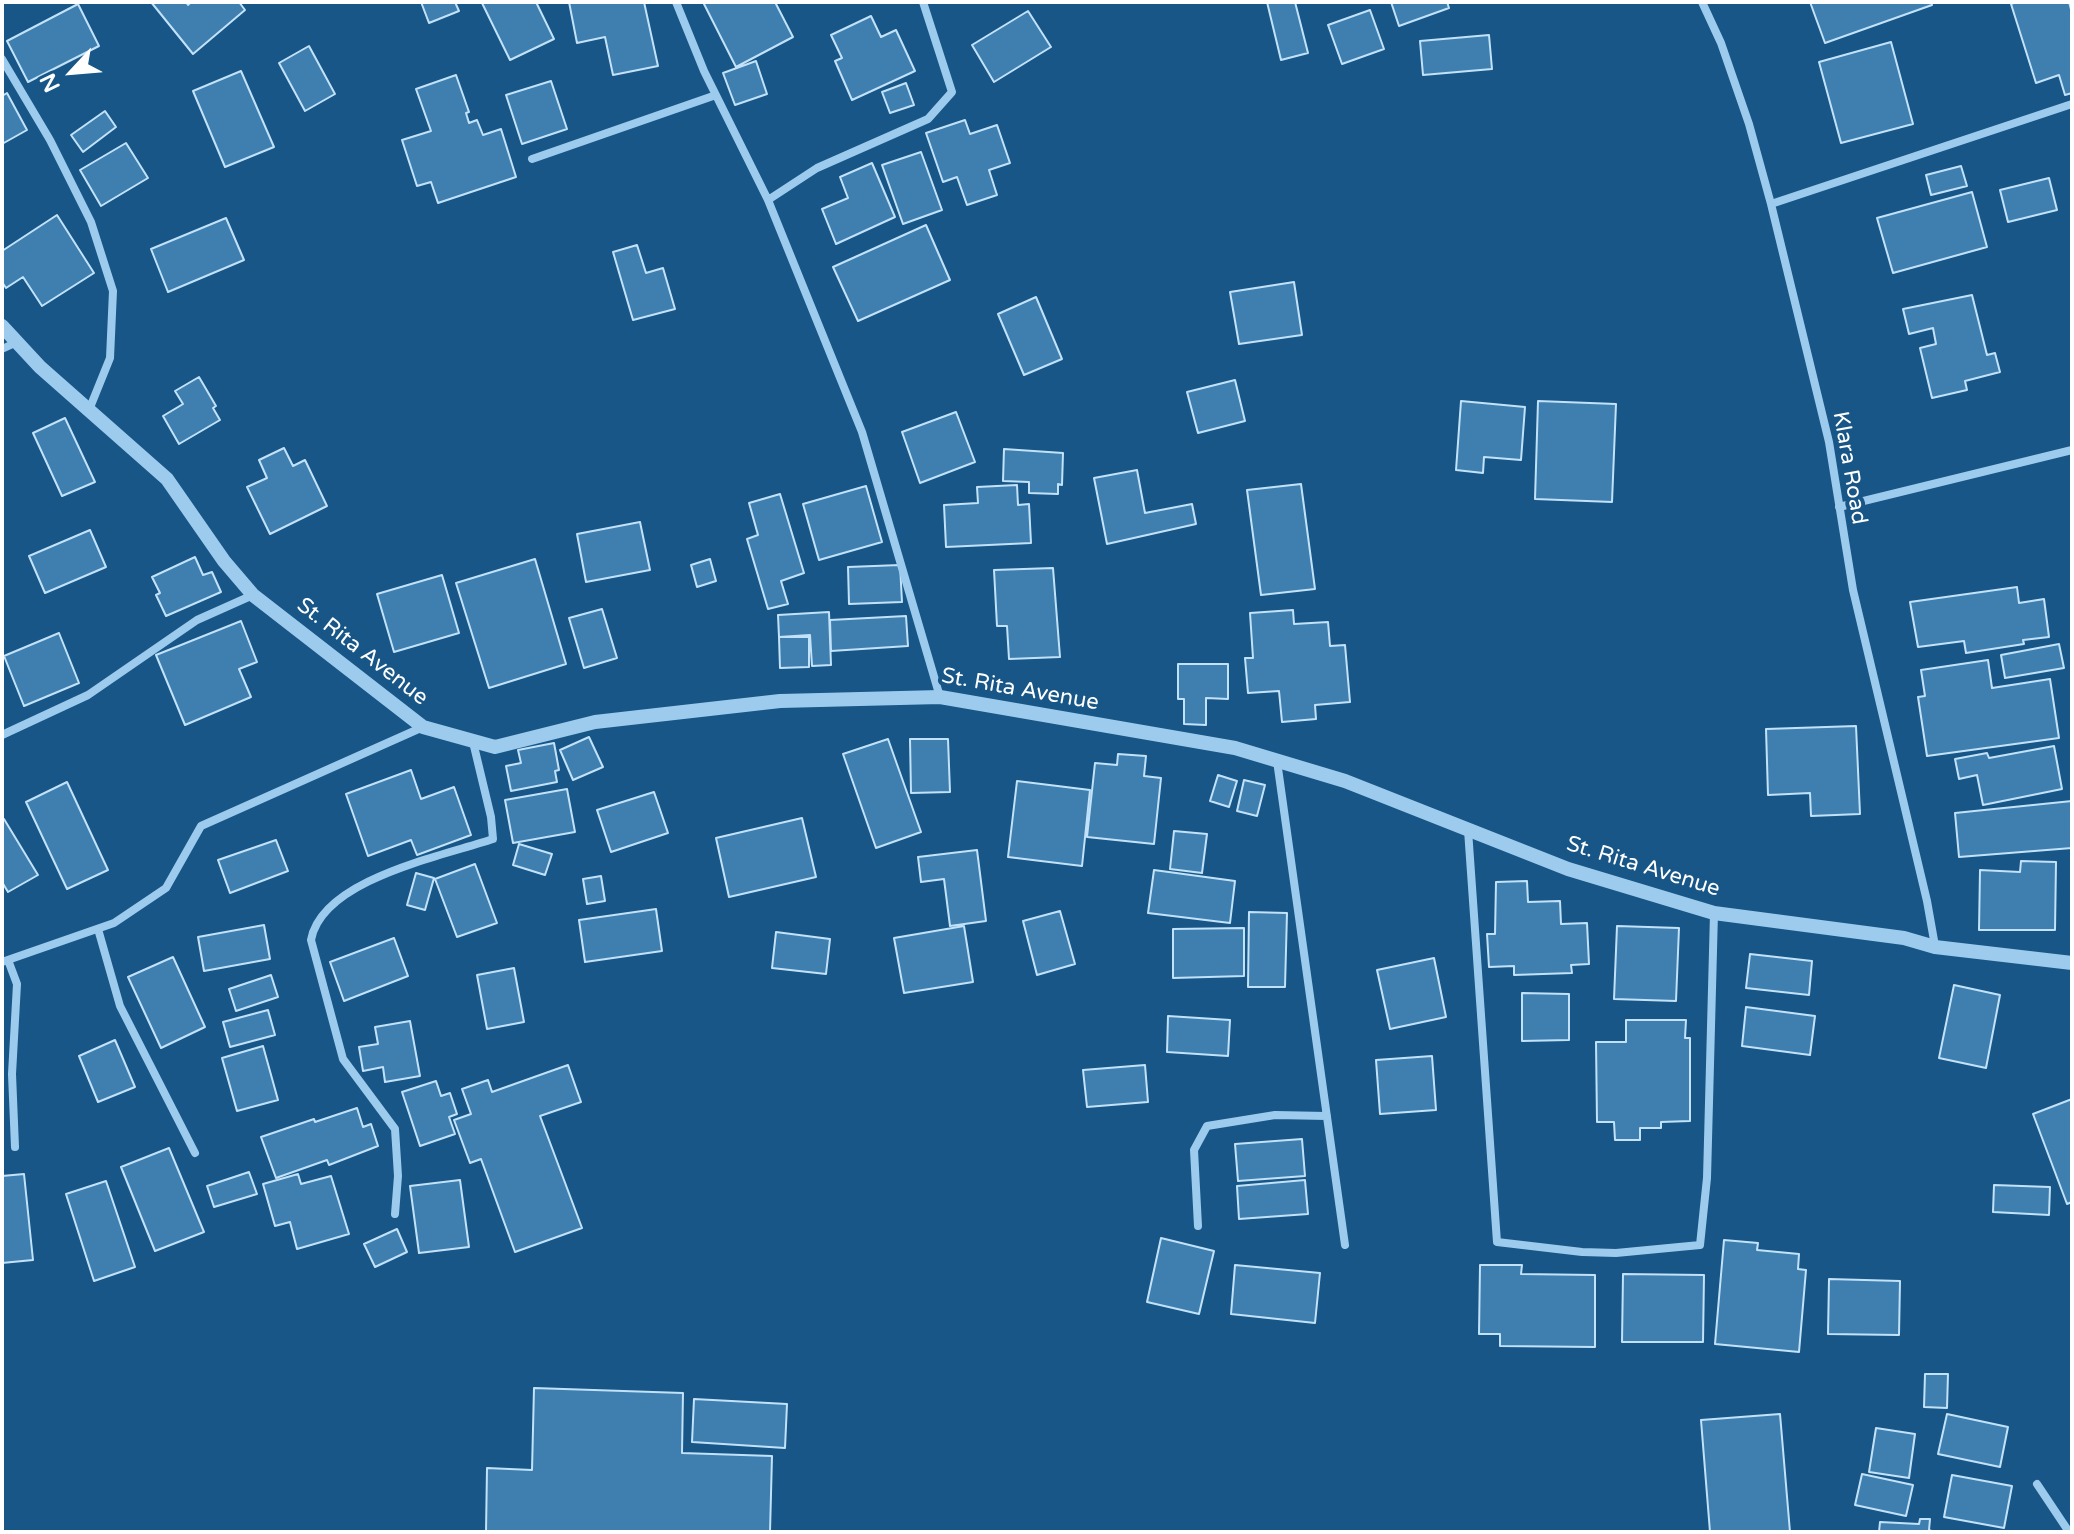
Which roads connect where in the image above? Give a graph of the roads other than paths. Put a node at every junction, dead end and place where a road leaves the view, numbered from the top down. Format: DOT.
graph roads {
  1 [pos="676,2"];
  2 [pos="923,2"];
  3 [pos="1702,2"];
  4 [pos="2,59"];
  5 [pos="716,95"];
  6 [pos="2072,104"];
  7 [pos="532,159"];
  8 [pos="768,200"];
  9 [pos="1771,204"];
  10 [pos="2,326"];
  11 [pos="17,342"];
  12 [pos="2,349"];
  13 [pos="89,410"];
  14 [pos="2072,450"];
  15 [pos="1839,507"];
  16 [pos="253,595"];
  17 [pos="940,697"];
  18 [pos="423,727"];
  19 [pos="2,735"];
  20 [pos="473,742"];
  21 [pos="1277,761"];
  22 [pos="1468,830"];
  23 [pos="1714,913"];
  24 [pos="98,929"];
  25 [pos="1935,947"];
  26 [pos="5,961"];
  27 [pos="2072,963"];
  28 [pos="1327,1116"];
  29 [pos="15,1147"];
  30 [pos="195,1153"];
  31 [pos="395,1214"];
  32 [pos="1198,1226"];
  33 [pos="1345,1245"];
  34 [pos="2037,1484"];
  35 [pos="2069,1532"];
  1 -- 5 [label="street"];
  2 -- 8 [label="street"];
  3 -- 9 [label="street, Klara Road"];
  4 -- 13 [label="street"];
  5 -- 7 [label="street"];
  5 -- 8 [label="street"];
  6 -- 9 [label="street"];
  8 -- 17 [label="street"];
  9 -- 15 [label="street, Klara Road"];
  10 -- 11 [label="street, St. Rita Avenue"];
  11 -- 12 [label="street"];
  11 -- 13 [label="street, St. Rita Avenue"];
  13 -- 16 [label="street, St. Rita Avenue"];
  14 -- 15 [label="street"];
  15 -- 25 [label="street, Klara Road"];
  16 -- 18 [label="street, St. Rita Avenue"];
  16 -- 19 [label="street"];
  17 -- 20 [label="street, St. Rita Avenue"];
  17 -- 21 [label="street, St. Rita Avenue"];
  18 -- 20 [label="street, St. Rita Avenue"];
  18 -- 24 [label="street"];
  20 -- 31 [label="street"];
  21 -- 22 [label="street, St. Rita Avenue"];
  21 -- 28 [label="street"];
  22 -- 23 [label="street, St. Rita Avenue"];
  22 -- 23 [label="street"];
  23 -- 25 [label="street, St. Rita Avenue"];
  24 -- 26 [label="street"];
  24 -- 30 [label="street"];
  25 -- 27 [label="street, St. Rita Avenue"];
  26 -- 29 [label="street"];
  28 -- 32 [label="street"];
  28 -- 33 [label="street"];
  34 -- 35 [label="street"];
}
